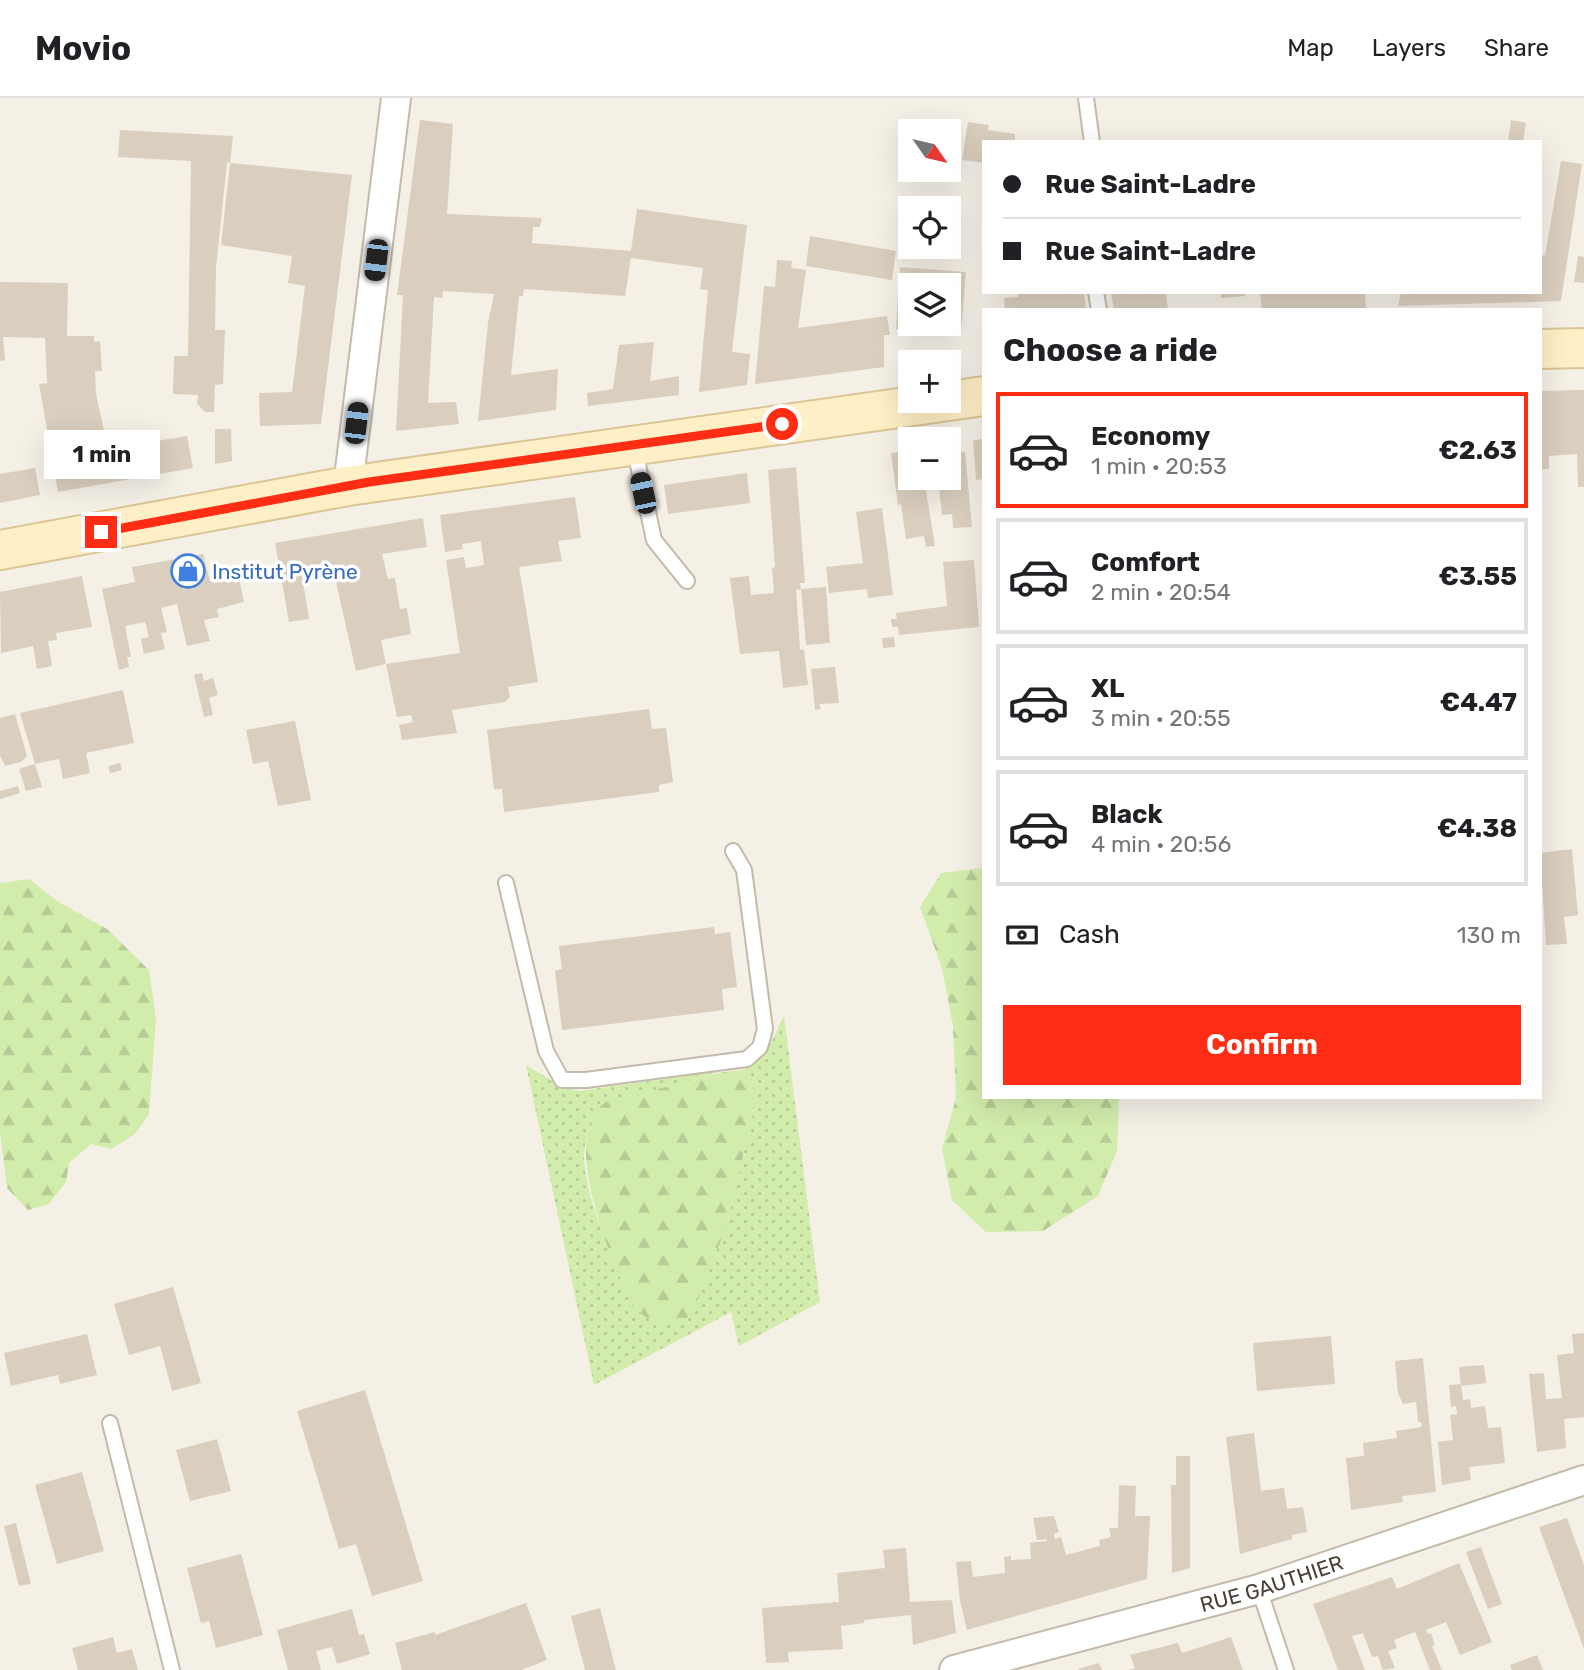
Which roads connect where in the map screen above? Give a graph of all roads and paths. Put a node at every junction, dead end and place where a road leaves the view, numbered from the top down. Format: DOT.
graph roads {
  1 [pos="396,98"];
  2 [pos="1086,98"];
  3 [pos="1092,140"];
  4 [pos="1584,348"];
  5 [pos="1542,349"];
  6 [pos="982,396"];
  7 [pos="634,445"];
  8 [pos="348,486"];
  9 [pos="0,550"];
  10 [pos="687,581"];
  11 [pos="733,851"];
  12 [pos="506,883"];
  13 [pos="110,1423"];
  14 [pos="1584,1480"];
  15 [pos="1258,1589"];
  16 [pos="172,1670"];
  17 [pos="954,1670"];
  18 [pos="1286,1670"];
  1 -- 8 [label="street"];
  2 -- 3 [label="lane"];
  4 -- 5 [label="street"];
  6 -- 7 [label="street"];
  7 -- 8 [label="street"];
  7 -- 10 [label="lane"];
  8 -- 9 [label="street"];
  11 -- 12 [label="lane"];
  13 -- 16 [label="lane"];
  14 -- 15 [label="street, RUE GAUTHIER"];
  15 -- 17 [label="street, RUE GAUTHIER"];
  15 -- 18 [label="lane"];
}
